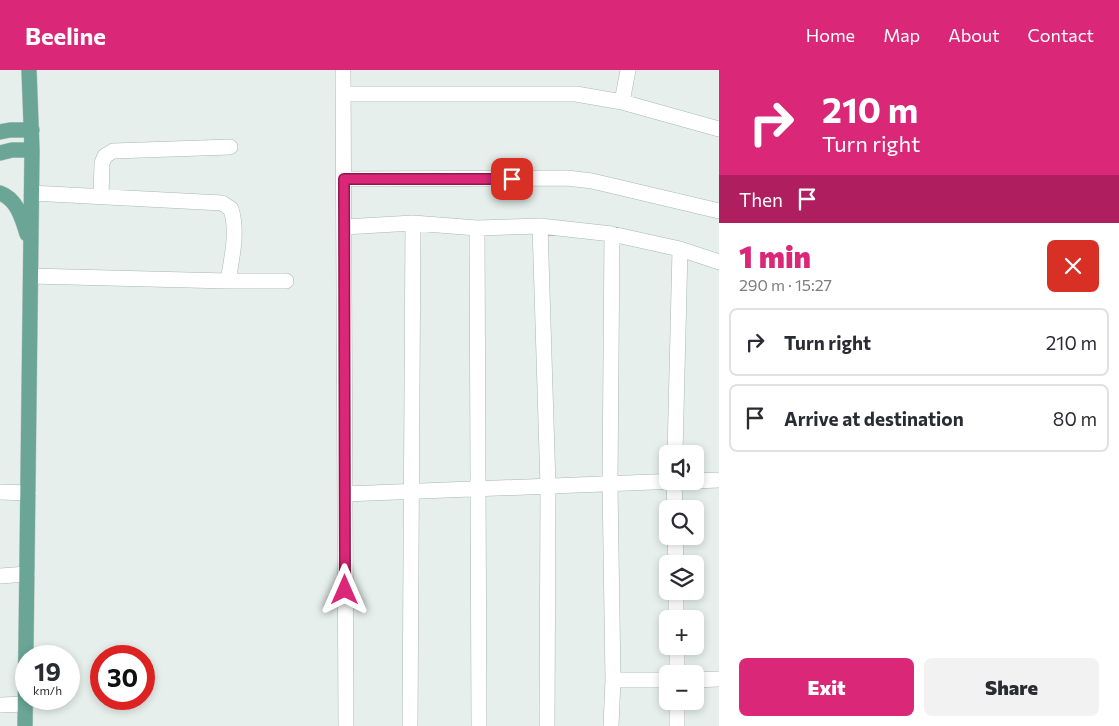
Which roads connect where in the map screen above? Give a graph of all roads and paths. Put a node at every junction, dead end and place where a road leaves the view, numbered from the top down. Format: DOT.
graph roads {
  1 [pos="29,70"];
  2 [pos="343,70"];
  3 [pos="628,70"];
  4 [pos="343,94"];
  5 [pos="622,102"];
  6 [pos="719,129"];
  7 [pos="32,130"];
  8 [pos="0,132"];
  9 [pos="230,147"];
  10 [pos="32,150"];
  11 [pos="0,153"];
  12 [pos="344,179"];
  13 [pos="0,193"];
  14 [pos="32,194"];
  15 [pos="101,197"];
  16 [pos="719,211"];
  17 [pos="413,223"];
  18 [pos="540,226"];
  19 [pos="344,227"];
  20 [pos="477,228"];
  21 [pos="612,234"];
  22 [pos="31,245"];
  23 [pos="680,249"];
  24 [pos="719,262"];
  25 [pos="30,276"];
  26 [pos="228,281"];
  27 [pos="286,281"];
  28 [pos="675,445"];
  29 [pos="719,480"];
  30 [pos="704,481"];
  31 [pos="659,482"];
  32 [pos="610,484"];
  33 [pos="548,486"];
  34 [pos="478,489"];
  35 [pos="411,491"];
  36 [pos="0,492"];
  37 [pos="28,493"];
  38 [pos="345,494"];
  39 [pos="27,574"];
  40 [pos="0,576"];
  41 [pos="26,645"];
  42 [pos="719,679"];
  43 [pos="612,680"];
  44 [pos="659,680"];
  45 [pos="704,680"];
  46 [pos="15,704"];
  47 [pos="0,705"];
  48 [pos="26,710"];
  49 [pos="677,710"];
  50 [pos="25,726"];
  51 [pos="346,726"];
  52 [pos="410,726"];
  53 [pos="478,726"];
  54 [pos="546,726"];
  55 [pos="611,726"];
  56 [pos="677,726"];
  1 -- 7 [label="main road"];
  2 -- 4 [label="street"];
  3 -- 5 [label="street"];
  4 -- 5 [label="street"];
  4 -- 12 [label="street"];
  5 -- 6 [label="street"];
  7 -- 8 [label="main road"];
  7 -- 10 [label="main road"];
  9 -- 15 [label="street"];
  10 -- 11 [label="main road"];
  10 -- 14 [label="main road"];
  12 -- 16 [label="street"];
  12 -- 19 [label="street"];
  13 -- 22 [label="main road"];
  14 -- 15 [label="street"];
  14 -- 22 [label="main road"];
  15 -- 26 [label="street"];
  17 -- 19 [label="street"];
  17 -- 20 [label="street"];
  17 -- 35 [label="street"];
  18 -- 20 [label="street"];
  18 -- 21 [label="street"];
  18 -- 33 [label="street"];
  19 -- 38 [label="street"];
  20 -- 34 [label="street"];
  21 -- 23 [label="street"];
  21 -- 32 [label="street"];
  22 -- 25 [label="main road"];
  23 -- 24 [label="street"];
  23 -- 28 [label="street"];
  25 -- 26 [label="street"];
  25 -- 37 [label="main road"];
  26 -- 27 [label="street"];
  29 -- 30 [label="street"];
  31 -- 32 [label="street"];
  32 -- 33 [label="street"];
  32 -- 43 [label="street"];
  33 -- 34 [label="street"];
  33 -- 54 [label="street"];
  34 -- 35 [label="street"];
  34 -- 53 [label="street"];
  35 -- 38 [label="street"];
  35 -- 52 [label="street"];
  36 -- 37 [label="street"];
  37 -- 39 [label="main road"];
  38 -- 51 [label="street"];
  39 -- 40 [label="street"];
  39 -- 41 [label="main road"];
  42 -- 45 [label="street"];
  43 -- 44 [label="street"];
  43 -- 55 [label="street"];
  46 -- 47 [label="street"];
  48 -- 50 [label="main road"];
  49 -- 56 [label="street"];
}
